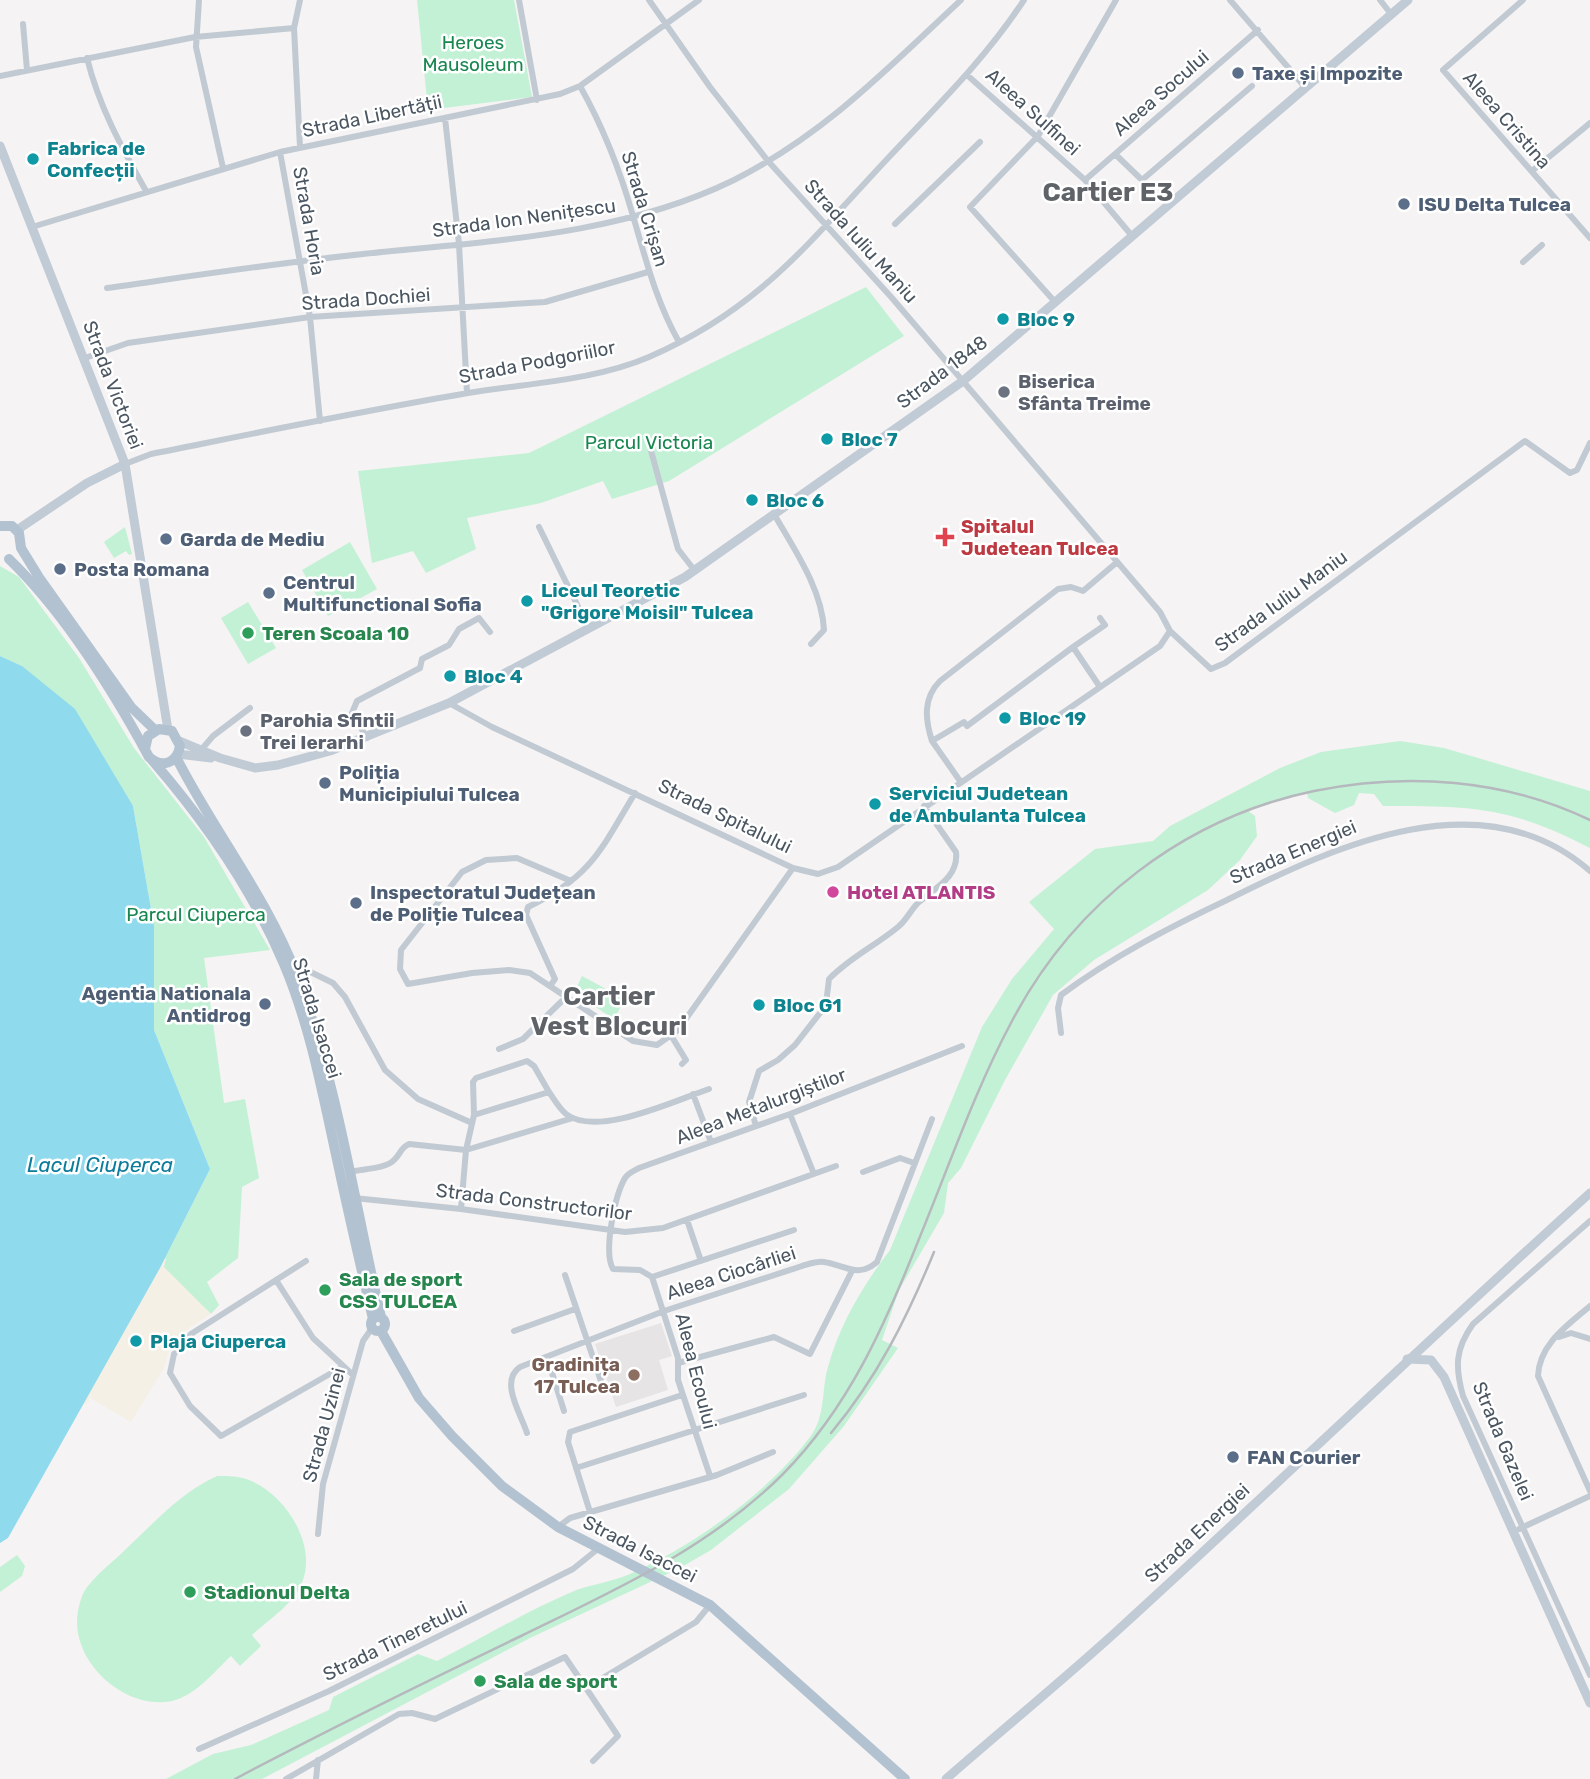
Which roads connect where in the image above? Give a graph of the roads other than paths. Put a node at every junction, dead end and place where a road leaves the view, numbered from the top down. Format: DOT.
graph roads {
  1 [pos="200,0"];
  2 [pos="300,0"];
  3 [pos="519,0"];
  4 [pos="649,0"];
  5 [pos="699,0"];
  6 [pos="961,0"];
  7 [pos="1024,0"];
  8 [pos="1116,0"];
  9 [pos="1230,0"];
  10 [pos="1380,0"];
  11 [pos="1408,0"];
  12 [pos="1523,0"];
  13 [pos="1391,14"];
  14 [pos="23,24"];
  15 [pos="666,26"];
  16 [pos="294,28"];
  17 [pos="1258,30"];
  18 [pos="195,37"];
  19 [pos="87,58"];
  20 [pos="27,70"];
  21 [pos="967,75"];
  22 [pos="0,76"];
  23 [pos="580,86"];
  24 [pos="1252,86"];
  25 [pos="1305,87"];
  26 [pos="537,100"];
  27 [pos="444,118"];
  28 [pos="1590,123"];
  29 [pos="1038,136"];
  30 [pos="980,142"];
  31 [pos="0,146"];
  32 [pos="300,147"];
  33 [pos="280,152"];
  34 [pos="1115,154"];
  35 [pos="768,161"];
  36 [pos="3,163"];
  37 [pos="223,168"];
  38 [pos="1532,171"];
  39 [pos="1085,180"];
  40 [pos="146,191"];
  41 [pos="634,217"];
  42 [pos="895,224"];
  43 [pos="33,227"];
  44 [pos="827,227"];
  45 [pos="1133,237"];
  46 [pos="1590,238"];
  47 [pos="459,244"];
  48 [pos="1542,245"];
  49 [pos="299,261"];
  50 [pos="1523,262"];
  51 [pos="648,272"];
  52 [pos="107,288"];
  53 [pos="1056,303"];
  54 [pos="464,309"];
  55 [pos="310,317"];
  56 [pos="679,342"];
  57 [pos="85,358"];
  58 [pos="962,381"];
  59 [pos="467,393"];
  60 [pos="320,421"];
  61 [pos="1590,443"];
  62 [pos="650,447"];
  63 [pos="125,464"];
  64 [pos="775,514"];
  65 [pos="1,524"];
  66 [pos="539,527"];
  67 [pos="17,530"];
  68 [pos="21,548"];
  69 [pos="4,559"];
  70 [pos="1116,563"];
  71 [pos="695,571"];
  72 [pos="1100,618"];
  73 [pos="589,629"];
  74 [pos="1170,631"];
  75 [pos="490,632"];
  76 [pos="811,644"];
  77 [pos="1073,647"];
  78 [pos="1100,687"];
  79 [pos="449,703"];
  80 [pos="250,708"];
  81 [pos="155,730"];
  82 [pos="168,730"];
  83 [pos="367,738"];
  84 [pos="179,741"];
  85 [pos="932,741"];
  86 [pos="145,749"];
  87 [pos="201,750"];
  88 [pos="177,756"];
  89 [pos="220,758"];
  90 [pos="152,760"];
  91 [pos="960,781"];
  92 [pos="635,793"];
  93 [pos="924,806"];
  94 [pos="793,868"];
  95 [pos="1590,871"];
  96 [pos="571,881"];
  97 [pos="291,962"];
  98 [pos="550,986"];
  99 [pos="565,998"];
  100 [pos="1061,1033"];
  101 [pos="672,1037"];
  102 [pos="962,1046"];
  103 [pos="499,1049"];
  104 [pos="682,1064"];
  105 [pos="709,1089"];
  106 [pos="549,1092"];
  107 [pos="693,1094"];
  108 [pos="790,1114"];
  109 [pos="474,1115"];
  110 [pos="573,1118"];
  111 [pos="932,1119"];
  112 [pos="472,1123"];
  113 [pos="756,1126"];
  114 [pos="711,1142"];
  115 [pos="466,1150"];
  116 [pos="914,1163"];
  117 [pos="836,1167"];
  118 [pos="348,1172"];
  119 [pos="863,1172"];
  120 [pos="814,1174"];
  121 [pos="1590,1193"];
  122 [pos="349,1198"];
  123 [pos="461,1209"];
  124 [pos="687,1220"];
  125 [pos="1590,1221"];
  126 [pos="794,1230"];
  127 [pos="611,1231"];
  128 [pos="306,1261"];
  129 [pos="701,1261"];
  130 [pos="852,1271"];
  131 [pos="565,1275"];
  132 [pos="652,1277"];
  133 [pos="276,1280"];
  134 [pos="1590,1307"];
  135 [pos="575,1310"];
  136 [pos="664,1311"];
  137 [pos="377,1324"];
  138 [pos="514,1331"];
  139 [pos="1554,1339"];
  140 [pos="1590,1339"];
  141 [pos="587,1342"];
  142 [pos="547,1357"];
  143 [pos="1407,1359"];
  144 [pos="678,1363"];
  145 [pos="342,1367"];
  146 [pos="354,1375"];
  147 [pos="604,1390"];
  148 [pos="682,1395"];
  149 [pos="804,1395"];
  150 [pos="564,1411"];
  151 [pos="694,1432"];
  152 [pos="527,1433"];
  153 [pos="773,1452"];
  154 [pos="576,1468"];
  155 [pos="710,1476"];
  156 [pos="1590,1494"];
  157 [pos="590,1512"];
  158 [pos="558,1527"];
  159 [pos="1521,1528"];
  160 [pos="1512,1532"];
  161 [pos="318,1534"];
  162 [pos="599,1548"];
  163 [pos="710,1605"];
  164 [pos="1590,1675"];
  165 [pos="586,1688"];
  166 [pos="1590,1703"];
  167 [pos="199,1749"];
  168 [pos="318,1760"];
  169 [pos="593,1761"];
  170 [pos="286,1779"];
  171 [pos="316,1779"];
  172 [pos="905,1779"];
  173 [pos="946,1779"];
  1 -- 18 [label="street"];
  2 -- 16 [label="street"];
  3 -- 26 [label="street"];
  4 -- 15 [label="street, Strada Iuliu Maniu"];
  5 -- 15 [label="street, Strada Libertății"];
  6 -- 35 [label="street, Strada Ion Nenițescu"];
  7 -- 21 [label="street, Strada Podgoriilor"];
  8 -- 29 [label="street"];
  9 -- 17 [label="street"];
  10 -- 13 [label="street"];
  11 -- 13 [label="street, Strada 1848"];
  12 -- 38 [label="street, Aleea Cristina"];
  13 -- 25 [label="street, Strada 1848"];
  14 -- 20 [label="street"];
  15 -- 23 [label="street, Strada Libertății"];
  15 -- 35 [label="street, Strada Iuliu Maniu"];
  16 -- 18 [label="street"];
  16 -- 32 [label="street"];
  17 -- 25 [label="street"];
  17 -- 34 [label="street, Aleea Socului"];
  18 -- 19 [label="street"];
  18 -- 37 [label="street"];
  19 -- 20 [label="street"];
  19 -- 40 [label="street"];
  20 -- 22 [label="street"];
  21 -- 29 [label="street, Aleea Sulfinei"];
  21 -- 44 [label="street, Strada Podgoriilor"];
  23 -- 26 [label="street, Strada Libertății"];
  23 -- 41 [label="street, Strada Crișan"];
  24 -- 34 [label="street"];
  25 -- 45 [label="street, Strada 1848"];
  26 -- 27 [label="street, Strada Libertății"];
  27 -- 32 [label="street, Strada Libertății"];
  27 -- 47 [label="street"];
  28 -- 38 [label="street"];
  29 -- 39 [label="street, Aleea Sulfinei"];
  29 -- 53 [label="street"];
  30 -- 42 [label="street"];
  31 -- 36 [label="street, Strada Victoriei"];
  32 -- 33 [label="street, Strada Libertății"];
  33 -- 37 [label="street, Strada Libertății"];
  33 -- 49 [label="street, Strada Horia"];
  34 -- 39 [label="street, Aleea Socului"];
  35 -- 41 [label="street, Strada Ion Nenițescu"];
  35 -- 44 [label="street, Strada Iuliu Maniu"];
  36 -- 43 [label="street, Strada Victoriei"];
  37 -- 40 [label="street, Strada Libertății"];
  38 -- 46 [label="street, Aleea Cristina"];
  39 -- 45 [label="street, Aleea Sulfinei"];
  40 -- 43 [label="street, Strada Libertății"];
  41 -- 47 [label="street, Strada Ion Nenițescu"];
  41 -- 51 [label="street, Strada Crișan"];
  43 -- 57 [label="street, Strada Victoriei"];
  44 -- 56 [label="street, Strada Podgoriilor"];
  44 -- 58 [label="street, Strada Iuliu Maniu"];
  45 -- 53 [label="street, Strada 1848"];
  47 -- 49 [label="street, Strada Ion Nenițescu"];
  47 -- 54 [label="street"];
  48 -- 50 [label="street"];
  49 -- 52 [label="street, Strada Ion Nenițescu"];
  49 -- 55 [label="street, Strada Horia"];
  51 -- 54 [label="street, Strada Dochiei"];
  51 -- 56 [label="street, Strada Crișan"];
  53 -- 58 [label="street, Strada 1848"];
  54 -- 55 [label="street, Strada Dochiei"];
  54 -- 59 [label="street"];
  55 -- 57 [label="street, Strada Dochiei"];
  55 -- 60 [label="street, Strada Horia"];
  56 -- 59 [label="street, Strada Podgoriilor"];
  57 -- 63 [label="street, Strada Victoriei"];
  58 -- 64 [label="street, Strada 1848"];
  58 -- 70 [label="street, Strada Iuliu Maniu"];
  59 -- 60 [label="street, Strada Podgoriilor"];
  60 -- 63 [label="street, Strada Podgoriilor"];
  61 -- 74 [label="street, Strada Iuliu Maniu"];
  62 -- 71 [label="street"];
  63 -- 67 [label="street, Strada Podgoriilor"];
  63 -- 82 [label="street, Strada Victoriei"];
  64 -- 71 [label="street, Strada 1848"];
  64 -- 76 [label="street"];
  65 -- 67 [label="main road"];
  66 -- 73 [label="street"];
  67 -- 68 [label="main road"];
  68 -- 69 [label="main road, Strada Isaccei"];
  68 -- 81 [label="main road"];
  69 -- 86 [label="main road, Strada Isaccei"];
  70 -- 74 [label="street, Strada Iuliu Maniu"];
  70 -- 85 [label="street"];
  71 -- 73 [label="street, Strada 1848"];
  72 -- 77 [label="street"];
  73 -- 79 [label="street, Strada 1848"];
  74 -- 78 [label="street, Strada Spitalului"];
  75 -- 83 [label="street"];
  77 -- 78 [label="street"];
  77 -- 85 [label="street"];
  78 -- 91 [label="street, Strada Spitalului"];
  79 -- 83 [label="street"];
  79 -- 92 [label="street, Strada Spitalului"];
  80 -- 87 [label="street"];
  81 -- 82 [label="main road"];
  81 -- 86 [label="main road"];
  82 -- 84 [label="main road"];
  83 -- 89 [label="street"];
  84 -- 87 [label="street"];
  84 -- 88 [label="main road"];
  85 -- 91 [label="street"];
  86 -- 90 [label="main road, Strada Isaccei"];
  87 -- 89 [label="street"];
  88 -- 89 [label="street"];
  88 -- 90 [label="main road"];
  88 -- 97 [label="main road, Strada Isaccei"];
  90 -- 122 [label="main road, Strada Isaccei"];
  91 -- 93 [label="street, Strada Spitalului"];
  92 -- 94 [label="street, Strada Spitalului"];
  92 -- 96 [label="street"];
  93 -- 94 [label="street, Strada Spitalului"];
  93 -- 113 [label="street"];
  94 -- 101 [label="street"];
  95 -- 100 [label="street, Strada Energiei"];
  96 -- 98 [label="street"];
  96 -- 98 [label="street"];
  97 -- 112 [label="street"];
  97 -- 118 [label="main road, Strada Isaccei"];
  98 -- 99 [label="street"];
  99 -- 101 [label="street"];
  99 -- 103 [label="street"];
  101 -- 104 [label="street"];
  102 -- 108 [label="street, Aleea Metalurgiștilor"];
  105 -- 107 [label="street"];
  106 -- 109 [label="street"];
  106 -- 109 [label="street"];
  106 -- 110 [label="street"];
  107 -- 110 [label="street"];
  107 -- 114 [label="street"];
  108 -- 113 [label="street, Aleea Metalurgiștilor"];
  108 -- 120 [label="street"];
  109 -- 112 [label="street"];
  110 -- 115 [label="street"];
  111 -- 116 [label="street"];
  112 -- 115 [label="street"];
  113 -- 114 [label="street, Aleea Metalurgiștilor"];
  114 -- 127 [label="street, Aleea Metalurgiștilor"];
  115 -- 118 [label="street"];
  115 -- 123 [label="street"];
  116 -- 119 [label="street"];
  116 -- 130 [label="street"];
  117 -- 120 [label="street, Strada Constructorilor"];
  118 -- 122 [label="main road, Strada Isaccei"];
  120 -- 124 [label="street, Strada Constructorilor"];
  121 -- 143 [label="street, Strada Energiei"];
  122 -- 123 [label="street, Strada Constructorilor"];
  122 -- 137 [label="main road, Strada Isaccei"];
  123 -- 127 [label="street, Strada Constructorilor"];
  124 -- 127 [label="street, Strada Constructorilor"];
  124 -- 129 [label="street"];
  125 -- 159 [label="street, Strada Gazelei"];
  126 -- 129 [label="street"];
  127 -- 132 [label="street"];
  128 -- 133 [label="street"];
  129 -- 132 [label="street"];
  130 -- 136 [label="street, Aleea Ciocârliei"];
  130 -- 144 [label="street"];
  131 -- 135 [label="street"];
  132 -- 136 [label="street, Aleea Ecoului"];
  133 -- 145 [label="street"];
  133 -- 145 [label="street"];
  134 -- 139 [label="street"];
  135 -- 138 [label="street"];
  135 -- 141 [label="street"];
  136 -- 141 [label="street, Aleea Ciocârliei"];
  136 -- 144 [label="street, Aleea Ecoului"];
  137 -- 146 [label="street, Strada Uzinei"];
  137 -- 158 [label="main road, Strada Isaccei"];
  139 -- 140 [label="street"];
  139 -- 156 [label="street"];
  141 -- 142 [label="street, Aleea Ciocârliei"];
  141 -- 147 [label="street"];
  142 -- 150 [label="street"];
  142 -- 152 [label="street, Aleea Ciocârliei"];
  143 -- 160 [label="street, Strada Gazelei"];
  143 -- 173 [label="street, Strada Energiei"];
  144 -- 148 [label="street, Aleea Ecoului"];
  145 -- 146 [label="street"];
  146 -- 161 [label="street, Strada Uzinei"];
  148 -- 151 [label="street, Aleea Ecoului"];
  148 -- 154 [label="street"];
  149 -- 151 [label="street"];
  151 -- 154 [label="street"];
  151 -- 155 [label="street, Aleea Ecoului"];
  153 -- 155 [label="street"];
  154 -- 157 [label="street"];
  155 -- 157 [label="street"];
  156 -- 159 [label="street"];
  157 -- 158 [label="street"];
  158 -- 162 [label="main road, Strada Isaccei"];
  159 -- 160 [label="street"];
  159 -- 164 [label="street, Strada Gazelei"];
  160 -- 166 [label="street, Strada Gazelei"];
  162 -- 163 [label="main road, Strada Isaccei"];
  162 -- 167 [label="street, Strada Tineretului"];
  163 -- 165 [label="street"];
  163 -- 172 [label="main road, Strada Isaccei"];
  165 -- 168 [label="street"];
  165 -- 169 [label="street"];
  168 -- 170 [label="street"];
  168 -- 171 [label="street"];
}
